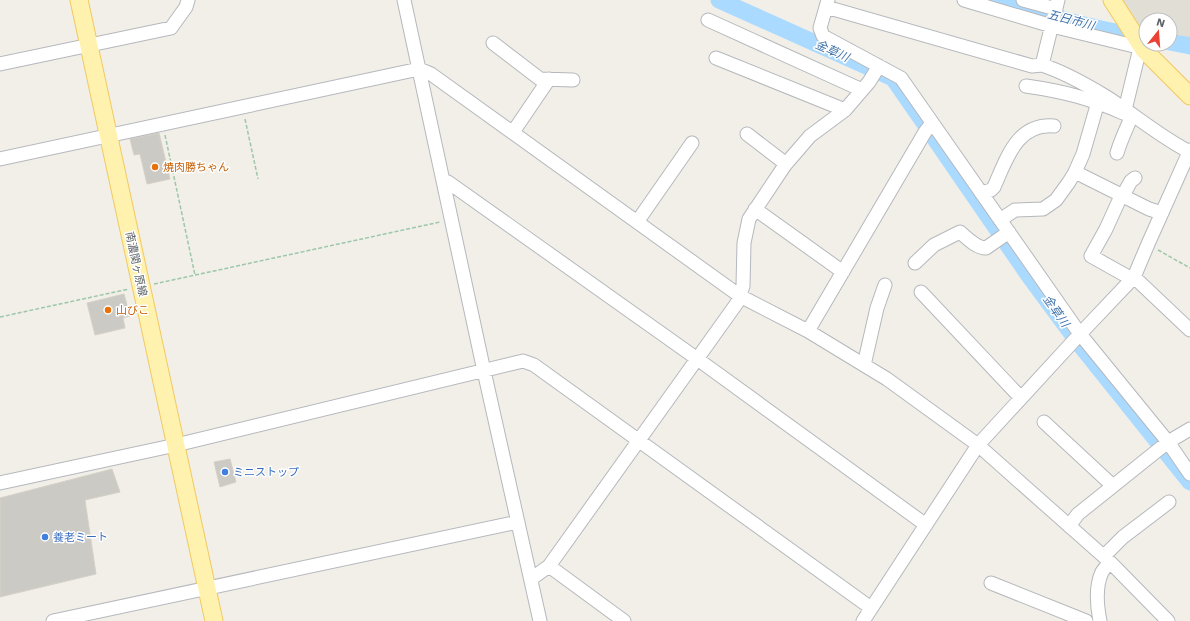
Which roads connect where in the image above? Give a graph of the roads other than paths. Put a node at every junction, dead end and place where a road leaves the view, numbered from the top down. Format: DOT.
graph roads {
  1 [pos="79,0"];
  2 [pos="188,0"];
  3 [pos="404,0"];
  4 [pos="964,0"];
  5 [pos="1023,0"];
  6 [pos="1112,0"];
  7 [pos="827,4"];
  8 [pos="1057,5"];
  9 [pos="708,20"];
  10 [pos="1052,26"];
  11 [pos="1138,42"];
  12 [pos="493,43"];
  13 [pos="88,45"];
  14 [pos="1138,46"];
  15 [pos="1139,52"];
  16 [pos="1146,52"];
  17 [pos="716,58"];
  18 [pos="0,64"];
  19 [pos="1042,64"];
  20 [pos="419,69"];
  21 [pos="876,70"];
  22 [pos="549,79"];
  23 [pos="573,80"];
  24 [pos="1026,86"];
  25 [pos="862,90"];
  26 [pos="1190,96"];
  27 [pos="1098,102"];
  28 [pos="845,110"];
  29 [pos="1129,113"];
  30 [pos="932,123"];
  31 [pos="1054,126"];
  32 [pos="513,132"];
  33 [pos="747,134"];
  34 [pos="108,135"];
  35 [pos="692,143"];
  36 [pos="1190,151"];
  37 [pos="1117,153"];
  38 [pos="0,159"];
  39 [pos="786,164"];
  40 [pos="1075,172"];
  41 [pos="1135,178"];
  42 [pos="444,181"];
  43 [pos="981,193"];
  44 [pos="1121,196"];
  45 [pos="756,210"];
  46 [pos="1162,213"];
  47 [pos="1000,220"];
  48 [pos="637,222"];
  49 [pos="1005,235"];
  50 [pos="915,263"];
  51 [pos="843,272"];
  52 [pos="1133,278"];
  53 [pos="885,286"];
  54 [pos="922,292"];
  55 [pos="740,296"];
  56 [pos="1190,330"];
  57 [pos="808,331"];
  58 [pos="1080,334"];
  59 [pos="696,358"];
  60 [pos="864,365"];
  61 [pos="484,371"];
  62 [pos="1021,398"];
  63 [pos="1044,422"];
  64 [pos="1190,429"];
  65 [pos="638,440"];
  66 [pos="1168,442"];
  67 [pos="176,445"];
  68 [pos="978,445"];
  69 [pos="1190,474"];
  70 [pos="0,484"];
  71 [pos="1113,486"];
  72 [pos="1169,502"];
  73 [pos="518,522"];
  74 [pos="926,525"];
  75 [pos="1069,526"];
  76 [pos="1107,559"];
  77 [pos="549,566"];
  78 [pos="531,579"];
  79 [pos="991,583"];
  80 [pos="207,588"];
  81 [pos="871,608"];
  82 [pos="53,621"];
  83 [pos="214,621"];
  84 [pos="540,621"];
  85 [pos="623,621"];
  86 [pos="863,621"];
  87 [pos="1086,621"];
  88 [pos="1100,621"];
  89 [pos="1168,621"];
  1 -- 13 [label="main road, 南濃関ヶ原線"];
  2 -- 13 [label="street"];
  3 -- 20 [label="street"];
  4 -- 10 [label="street"];
  5 -- 8 [label="street"];
  6 -- 11 [label="main road"];
  7 -- 19 [label="street"];
  7 -- 21 [label="street"];
  8 -- 10 [label="street"];
  9 -- 25 [label="street"];
  10 -- 14 [label="street"];
  10 -- 19 [label="street"];
  12 -- 22 [label="street"];
  13 -- 18 [label="street"];
  13 -- 34 [label="main road, 南濃関ヶ原線"];
  15 -- 29 [label="street"];
  16 -- 26 [label="main road"];
  17 -- 28 [label="street"];
  19 -- 29 [label="street"];
  20 -- 32 [label="street"];
  20 -- 34 [label="street"];
  20 -- 42 [label="street"];
  21 -- 25 [label="street"];
  21 -- 30 [label="street"];
  22 -- 23 [label="street"];
  22 -- 32 [label="street"];
  24 -- 27 [label="street"];
  25 -- 28 [label="street"];
  27 -- 29 [label="street"];
  27 -- 40 [label="street"];
  28 -- 39 [label="street"];
  29 -- 36 [label="street"];
  29 -- 37 [label="street"];
  30 -- 43 [label="street"];
  30 -- 51 [label="street"];
  31 -- 43 [label="street"];
  32 -- 48 [label="street"];
  33 -- 39 [label="street"];
  34 -- 38 [label="street"];
  34 -- 67 [label="main road, 南濃関ヶ原線"];
  35 -- 48 [label="street"];
  36 -- 46 [label="street"];
  39 -- 45 [label="street"];
  40 -- 44 [label="street"];
  40 -- 47 [label="street"];
  41 -- 44 [label="street"];
  42 -- 59 [label="street"];
  42 -- 61 [label="street"];
  43 -- 47 [label="street"];
  44 -- 46 [label="street"];
  44 -- 52 [label="street"];
  45 -- 51 [label="street"];
  45 -- 55 [label="street"];
  46 -- 52 [label="street"];
  47 -- 49 [label="street"];
  48 -- 55 [label="street"];
  49 -- 50 [label="street"];
  49 -- 58 [label="street"];
  51 -- 57 [label="street"];
  52 -- 56 [label="street"];
  52 -- 58 [label="street"];
  53 -- 60 [label="street"];
  54 -- 62 [label="street"];
  55 -- 57 [label="street"];
  55 -- 59 [label="street"];
  57 -- 60 [label="street"];
  58 -- 62 [label="street"];
  58 -- 66 [label="street"];
  59 -- 65 [label="street"];
  59 -- 74 [label="street"];
  60 -- 68 [label="street"];
  61 -- 65 [label="street"];
  61 -- 67 [label="street"];
  61 -- 73 [label="street"];
  62 -- 68 [label="street"];
  63 -- 71 [label="street"];
  64 -- 66 [label="street"];
  65 -- 77 [label="street"];
  65 -- 81 [label="street"];
  66 -- 69 [label="street"];
  66 -- 71 [label="street"];
  67 -- 70 [label="street"];
  67 -- 80 [label="main road, 南濃関ヶ原線"];
  68 -- 74 [label="street"];
  68 -- 75 [label="street"];
  71 -- 75 [label="street"];
  72 -- 76 [label="street"];
  73 -- 78 [label="street"];
  73 -- 80 [label="street"];
  74 -- 81 [label="street"];
  75 -- 76 [label="street"];
  76 -- 88 [label="street"];
  76 -- 89 [label="street"];
  77 -- 78 [label="street"];
  77 -- 85 [label="street"];
  78 -- 84 [label="street"];
  79 -- 87 [label="street"];
  80 -- 82 [label="street"];
  80 -- 83 [label="main road, 南濃関ヶ原線"];
  81 -- 86 [label="street"];
}
